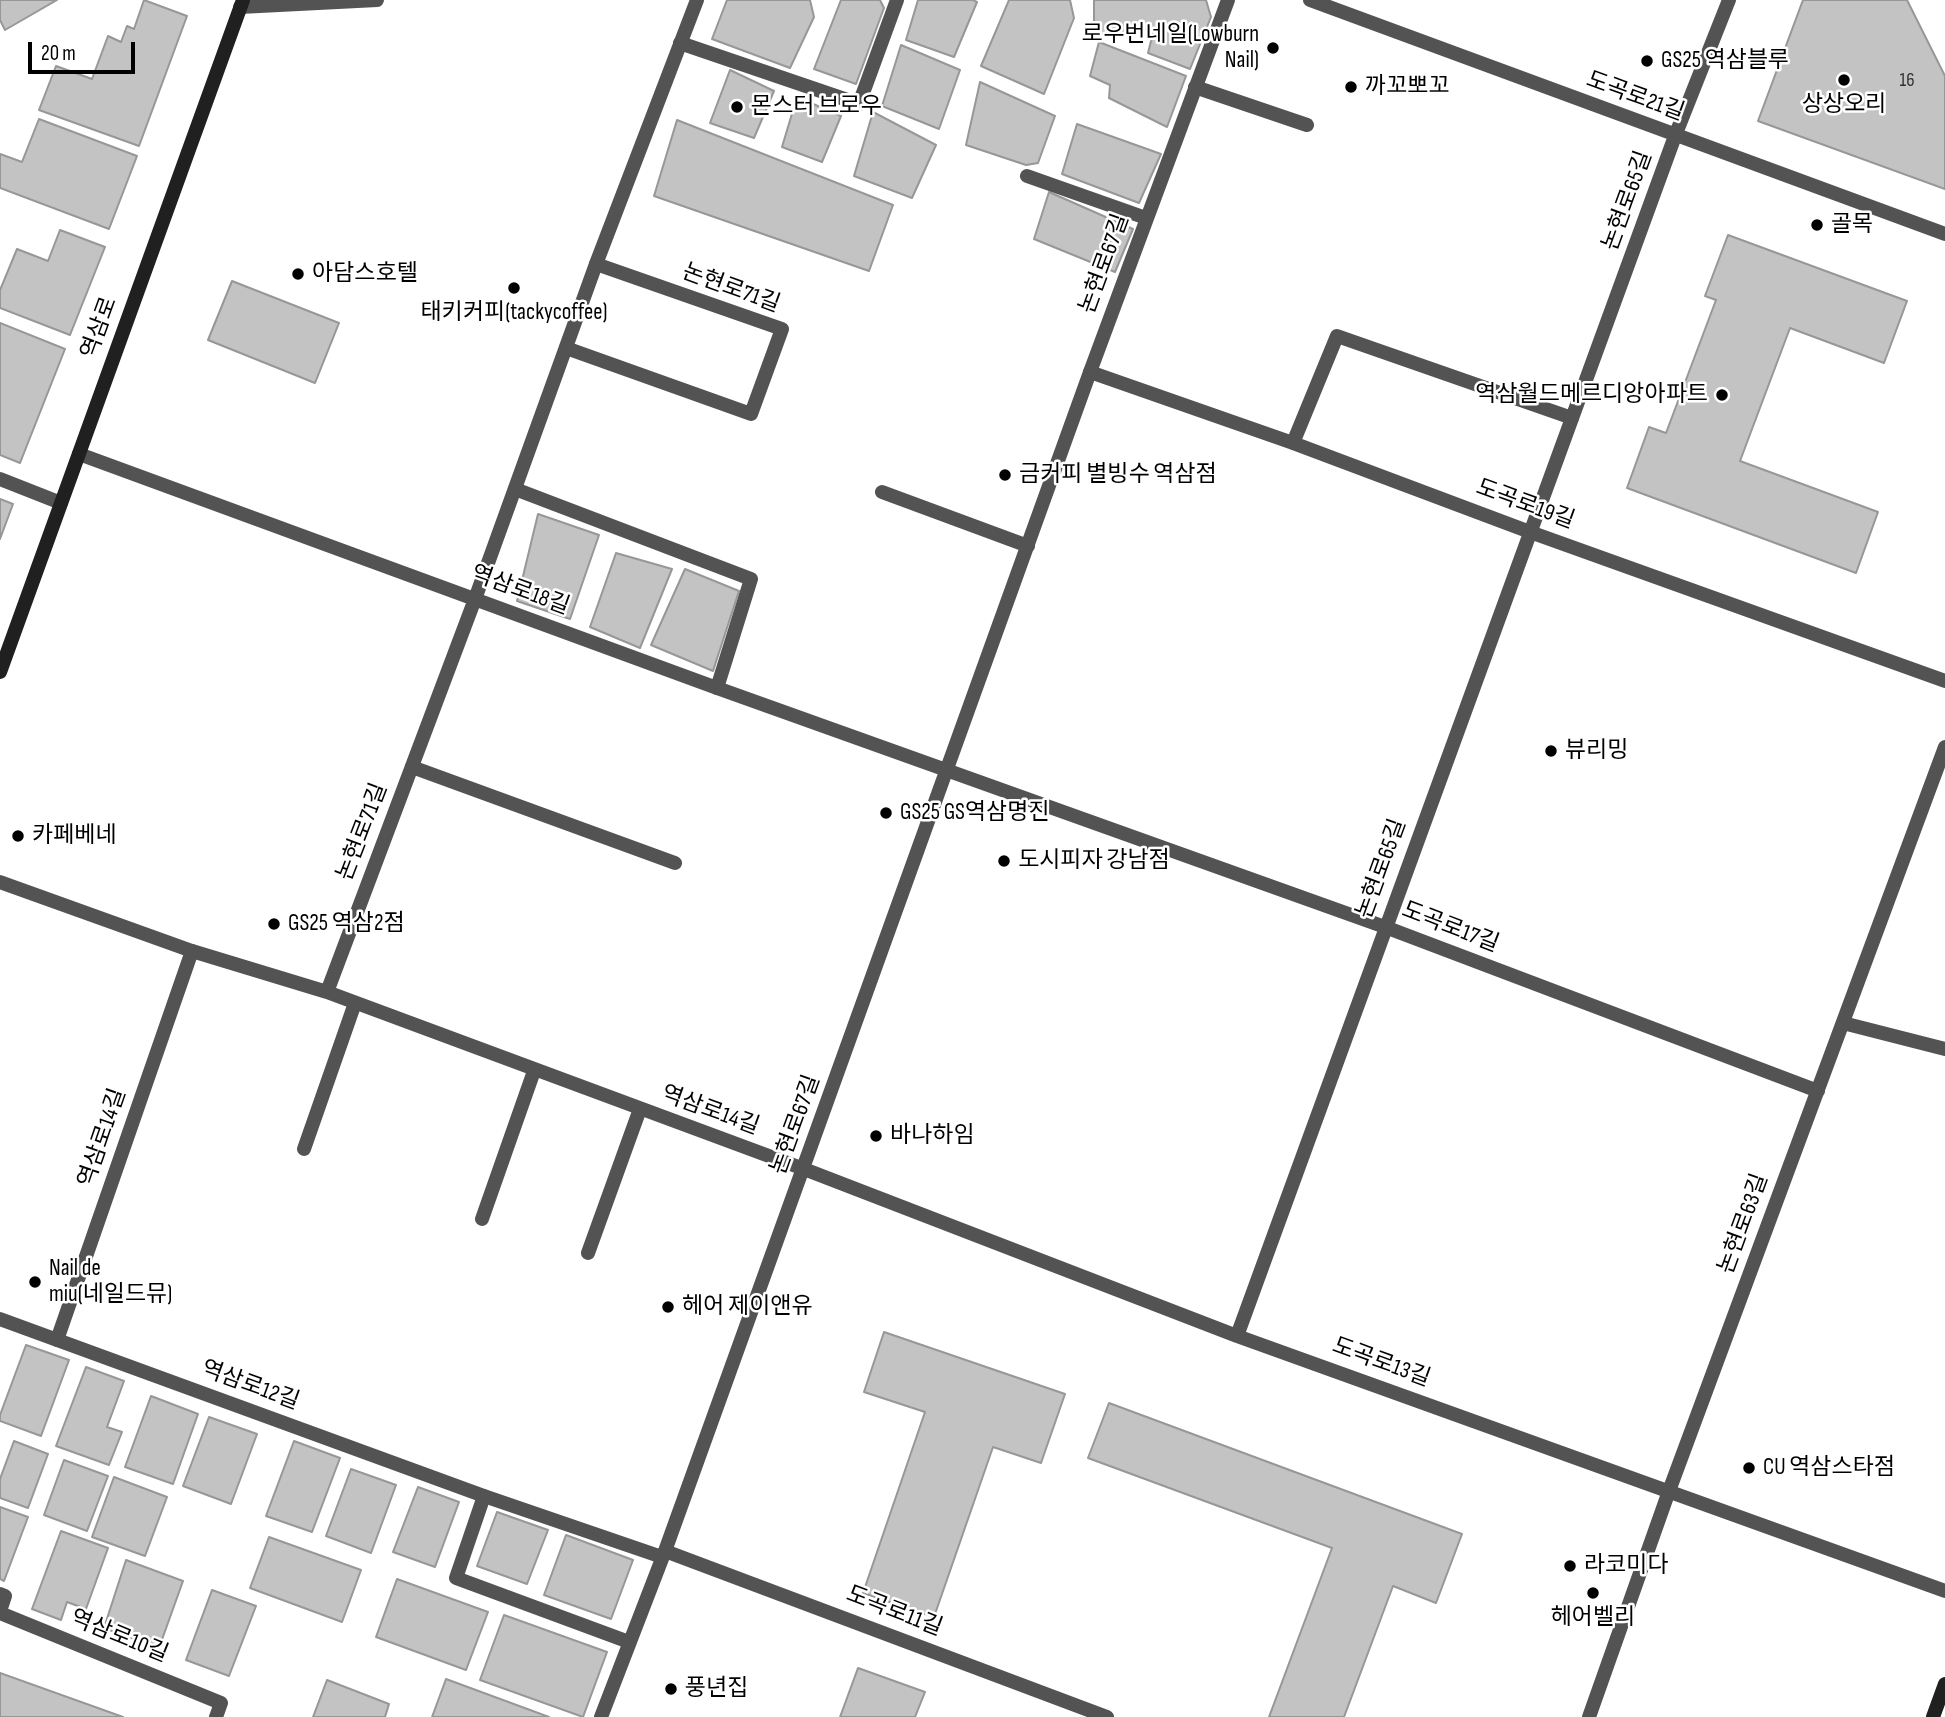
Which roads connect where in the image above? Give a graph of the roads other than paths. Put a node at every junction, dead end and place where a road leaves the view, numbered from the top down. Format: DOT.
graph roads {
  1 [pos="377,0"];
  2 [pos="697,0"];
  3 [pos="897,0"];
  4 [pos="1228,0"];
  5 [pos="1310,0"];
  6 [pos="1729,0"];
  7 [pos="242,3"];
  8 [pos="680,43"];
  9 [pos="1195,87"];
  10 [pos="1307,125"];
  11 [pos="1675,136"];
  12 [pos="1027,176"];
  13 [pos="1146,218"];
  14 [pos="1945,234"];
  15 [pos="596,264"];
  16 [pos="566,348"];
  17 [pos="1090,372"];
  18 [pos="1572,418"];
  19 [pos="1293,443"];
  20 [pos="79,454"];
  21 [pos="0,479"];
  22 [pos="515,489"];
  23 [pos="881,492"];
  24 [pos="61,503"];
  25 [pos="1530,532"];
  26 [pos="1028,546"];
  27 [pos="475,599"];
  28 [pos="0,672"];
  29 [pos="1945,681"];
  30 [pos="717,688"];
  31 [pos="1945,747"];
  32 [pos="412,767"];
  33 [pos="946,769"];
  34 [pos="675,863"];
  35 [pos="0,882"];
  36 [pos="1385,928"];
  37 [pos="192,951"];
  38 [pos="327,992"];
  39 [pos="355,1003"];
  40 [pos="1843,1023"];
  41 [pos="1945,1049"];
  42 [pos="534,1071"];
  43 [pos="1818,1091"];
  44 [pos="640,1109"];
  45 [pos="303,1149"];
  46 [pos="804,1169"];
  47 [pos="482,1219"];
  48 [pos="588,1253"];
  49 [pos="0,1319"];
  50 [pos="1237,1336"];
  51 [pos="57,1340"];
  52 [pos="1669,1491"];
  53 [pos="484,1496"];
  54 [pos="664,1554"];
  55 [pos="1945,1591"];
  56 [pos="0,1594"];
  57 [pos="0,1612"];
  58 [pos="629,1643"];
  59 [pos="1945,1684"];
  60 [pos="219,1710"];
  61 [pos="601,1717"];
  62 [pos="1107,1717"];
  63 [pos="1589,1717"];
  64 [pos="1933,1717"];
  1 -- 7 [label="street"];
  2 -- 8 [label="street, 논현로71길"];
  3 -- 8 [label="street"];
  4 -- 9 [label="street, 논현로67길"];
  5 -- 11 [label="street, 도곡로21길"];
  6 -- 11 [label="street, 논현로65길"];
  7 -- 20 [label="main road, 역삼로"];
  8 -- 15 [label="street, 논현로71길"];
  9 -- 10 [label="street"];
  9 -- 13 [label="street, 논현로67길"];
  11 -- 14 [label="street, 도곡로21길"];
  11 -- 18 [label="street, 논현로65길"];
  12 -- 13 [label="street"];
  13 -- 17 [label="street, 논현로67길"];
  15 -- 16 [label="street, 논현로71길"];
  15 -- 16 [label="street, 논현로71길"];
  16 -- 22 [label="street, 논현로71길"];
  17 -- 19 [label="street, 도곡로19길"];
  17 -- 26 [label="street, 논현로67길"];
  18 -- 19 [label="street"];
  18 -- 25 [label="street, 논현로65길"];
  19 -- 25 [label="street, 도곡로19길"];
  20 -- 24 [label="main road, 역삼로"];
  20 -- 27 [label="street, 역삼로18길"];
  21 -- 24 [label="street"];
  22 -- 27 [label="street, 논현로71길"];
  22 -- 30 [label="street"];
  23 -- 26 [label="street"];
  24 -- 28 [label="main road, 역삼로"];
  25 -- 29 [label="street, 도곡로19길"];
  25 -- 36 [label="street, 논현로65길"];
  26 -- 33 [label="street, 논현로67길"];
  27 -- 30 [label="street, 역삼로18길"];
  27 -- 32 [label="street, 논현로71길"];
  30 -- 33 [label="street, 역삼로18길"];
  31 -- 40 [label="street, 논현로63길"];
  32 -- 34 [label="street, 논현로71길"];
  32 -- 38 [label="street, 논현로71길"];
  33 -- 36 [label="street, 도곡로17길"];
  33 -- 46 [label="street, 논현로67길"];
  35 -- 37 [label="street, 역삼로14길"];
  36 -- 43 [label="street, 도곡로17길"];
  36 -- 50 [label="street, 논현로65길"];
  37 -- 38 [label="street, 역삼로14길"];
  37 -- 51 [label="street, 역삼로14길"];
  38 -- 39 [label="street, 역삼로14길"];
  39 -- 42 [label="street, 역삼로14길"];
  39 -- 45 [label="street"];
  40 -- 41 [label="street"];
  40 -- 43 [label="street, 논현로63길"];
  42 -- 44 [label="street, 역삼로14길"];
  42 -- 47 [label="street"];
  43 -- 52 [label="street, 논현로63길"];
  44 -- 46 [label="street, 역삼로14길"];
  44 -- 48 [label="street, 역삼로14길"];
  46 -- 50 [label="street, 도곡로13길"];
  46 -- 54 [label="street, 논현로67길"];
  49 -- 51 [label="street, 역삼로12길"];
  50 -- 52 [label="street, 도곡로13길"];
  51 -- 53 [label="street, 역삼로12길"];
  52 -- 55 [label="street, 도곡로13길"];
  52 -- 63 [label="street, 논현로63길"];
  53 -- 54 [label="street, 역삼로12길"];
  53 -- 58 [label="street"];
  54 -- 58 [label="street, 논현로67길"];
  54 -- 62 [label="street, 도곡로11길"];
  56 -- 57 [label="street, 역삼로10길"];
  57 -- 60 [label="street, 역삼로10길"];
  58 -- 61 [label="street, 논현로67길"];
  59 -- 64 [label="main road"];
}
